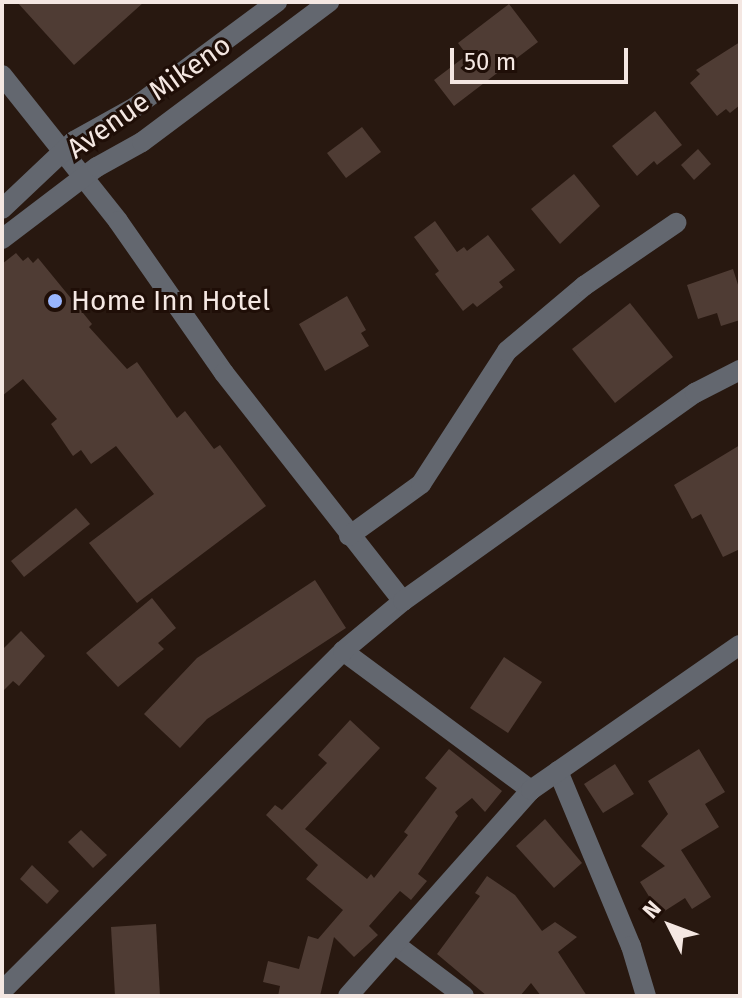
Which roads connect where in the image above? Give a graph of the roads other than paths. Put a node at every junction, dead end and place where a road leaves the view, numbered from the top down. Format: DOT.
graph roads {
  1 [pos="277,2"];
  2 [pos="329,2"];
  3 [pos="2,75"];
  4 [pos="62,153"];
  5 [pos="83,177"];
  6 [pos="2,209"];
  7 [pos="676,223"];
  8 [pos="2,239"];
  9 [pos="740,370"];
  10 [pos="349,536"];
  11 [pos="403,601"];
  12 [pos="740,645"];
  13 [pos="343,651"];
  14 [pos="558,771"];
  15 [pos="531,790"];
  16 [pos="396,945"];
  17 [pos="2,991"];
  18 [pos="348,996"];
  19 [pos="464,996"];
  20 [pos="646,996"];
  1 -- 4 [label="street, Avenue Mikeno"];
  2 -- 5 [label="street, Avenue Mikeno"];
  3 -- 4 [label="street"];
  4 -- 5 [label="street"];
  4 -- 6 [label="street, Avenue Mikeno"];
  5 -- 8 [label="street, Avenue Mikeno"];
  5 -- 10 [label="street"];
  7 -- 10 [label="street"];
  9 -- 11 [label="street"];
  10 -- 11 [label="street"];
  11 -- 13 [label="street"];
  12 -- 14 [label="street"];
  13 -- 15 [label="street"];
  13 -- 17 [label="street"];
  14 -- 15 [label="street"];
  14 -- 20 [label="street"];
  15 -- 16 [label="street"];
  16 -- 18 [label="street"];
  16 -- 19 [label="street"];
}
